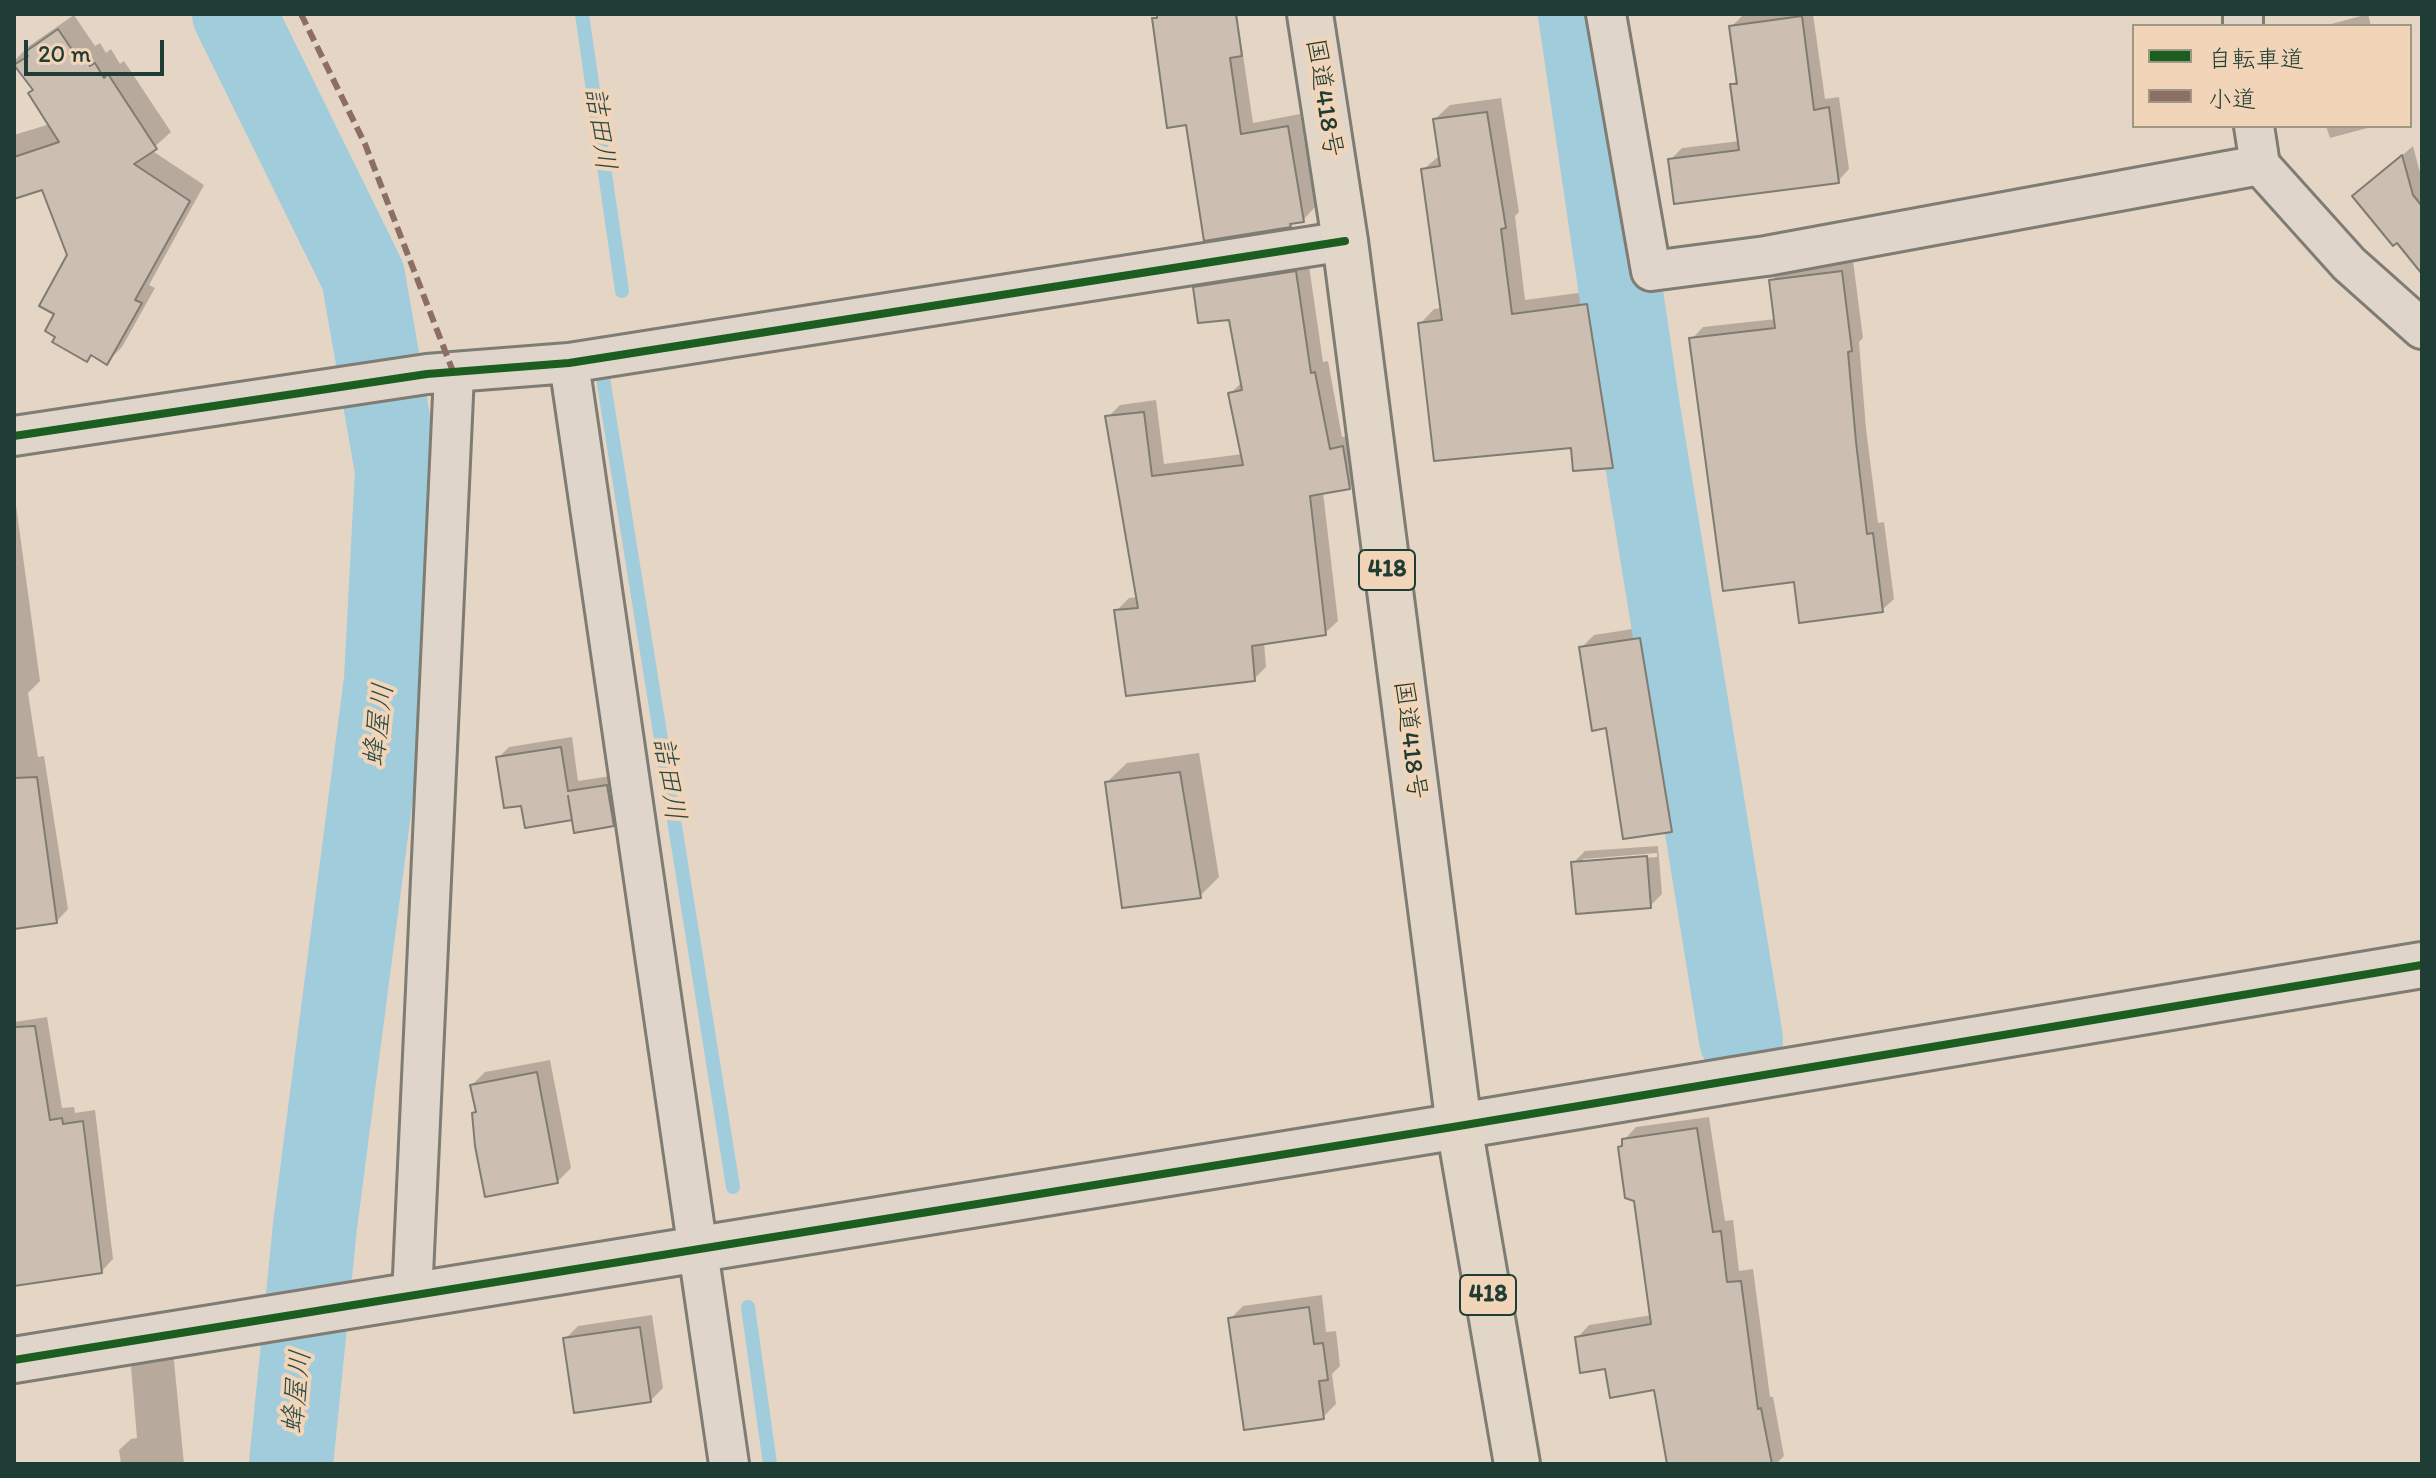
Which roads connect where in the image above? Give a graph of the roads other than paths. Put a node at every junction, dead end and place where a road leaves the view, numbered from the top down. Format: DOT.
graph roads {
  1 [pos="1310,14"];
  2 [pos="1606,14"];
  3 [pos="2254,128"];
  4 [pos="2260,165"];
  5 [pos="1345,241"];
  6 [pos="2422,329"];
  7 [pos="569,363"];
  8 [pos="440,374"];
  9 [pos="14,436"];
  10 [pos="2422,965"];
  11 [pos="1459,1126"];
  12 [pos="697,1251"];
  13 [pos="397,1300"];
  14 [pos="14,1360"];
  15 [pos="729,1464"];
  16 [pos="1517,1464"];
  1 -- 5 [label="highway, 国道418号 / 418"];
  2 -- 4 [label="street"];
  3 -- 4 [label="street"];
  4 -- 6 [label="street"];
  5 -- 7 [label="street"];
  5 -- 11 [label="highway, 国道418号 / 418"];
  7 -- 8 [label="street"];
  7 -- 12 [label="street"];
  8 -- 9 [label="street"];
  8 -- 13 [label="street"];
  10 -- 11 [label="street"];
  11 -- 12 [label="street"];
  11 -- 16 [label="highway, 国道418号 / 418"];
  12 -- 13 [label="street"];
  12 -- 15 [label="street"];
  13 -- 14 [label="street"];
}
